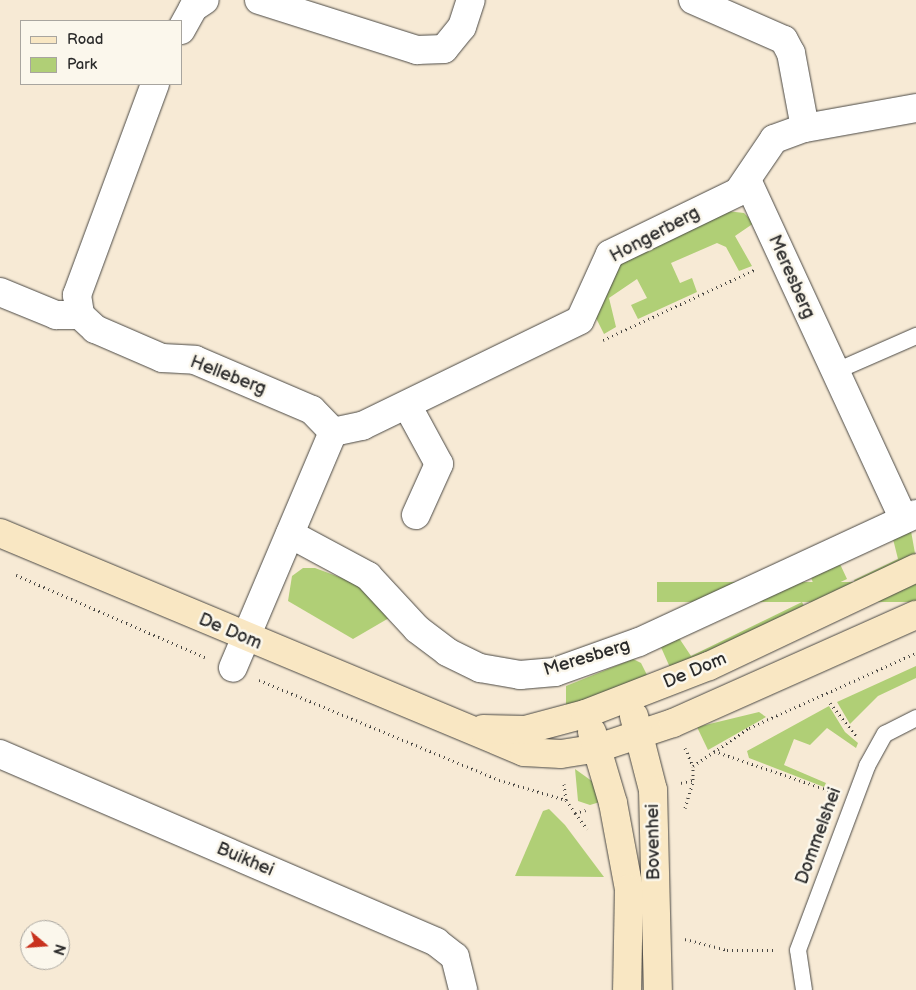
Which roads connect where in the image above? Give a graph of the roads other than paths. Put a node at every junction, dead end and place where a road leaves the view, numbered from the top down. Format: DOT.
graph roads {
  1 [pos="205,0"];
  2 [pos="259,0"];
  3 [pos="471,0"];
  4 [pos="693,0"];
  5 [pos="182,28"];
  6 [pos="155,85"];
  7 [pos="916,108"];
  8 [pos="806,128"];
  9 [pos="748,182"];
  10 [pos="0,292"];
  11 [pos="80,315"];
  12 [pos="916,336"];
  13 [pos="834,372"];
  14 [pos="407,405"];
  15 [pos="333,432"];
  16 [pos="416,515"];
  17 [pos="910,516"];
  18 [pos="0,533"];
  19 [pos="290,534"];
  20 [pos="916,568"];
  21 [pos="916,615"];
  22 [pos="246,638"];
  23 [pos="233,668"];
  24 [pos="628,698"];
  25 [pos="585,714"];
  26 [pos="916,718"];
  27 [pos="461,728"];
  28 [pos="640,733"];
  29 [pos="598,748"];
  30 [pos="0,754"];
  31 [pos="463,990"];
  32 [pos="627,990"];
  33 [pos="658,990"];
  34 [pos="804,990"];
  1 -- 5 [label="street"];
  2 -- 3 [label="street"];
  4 -- 8 [label="street"];
  6 -- 11 [label="street"];
  7 -- 8 [label="street, Hongerberg"];
  8 -- 9 [label="street, Hongerberg"];
  9 -- 13 [label="street, Meresberg"];
  9 -- 14 [label="street, Hongerberg"];
  10 -- 11 [label="street"];
  11 -- 15 [label="street, Helleberg"];
  12 -- 13 [label="lane"];
  13 -- 17 [label="street, Meresberg"];
  14 -- 15 [label="street"];
  14 -- 16 [label="street"];
  15 -- 19 [label="street"];
  17 -- 19 [label="street, Meresberg"];
  18 -- 22 [label="street, De Dom"];
  19 -- 22 [label="street"];
  20 -- 24 [label="street, De Dom"];
  21 -- 28 [label="street, De Dom"];
  22 -- 23 [label="street"];
  22 -- 27 [label="street, De Dom"];
  24 -- 25 [label="street, De Dom"];
  24 -- 28 [label="street, Bovenhei"];
  25 -- 27 [label="street, De Dom"];
  25 -- 29 [label="street, Bovenhei"];
  26 -- 34 [label="lane, Dommelshei"];
  27 -- 29 [label="street, De Dom"];
  28 -- 29 [label="street, De Dom"];
  28 -- 33 [label="street, Bovenhei"];
  29 -- 32 [label="street, Bovenhei"];
  30 -- 31 [label="street, Buikhei"];
}
